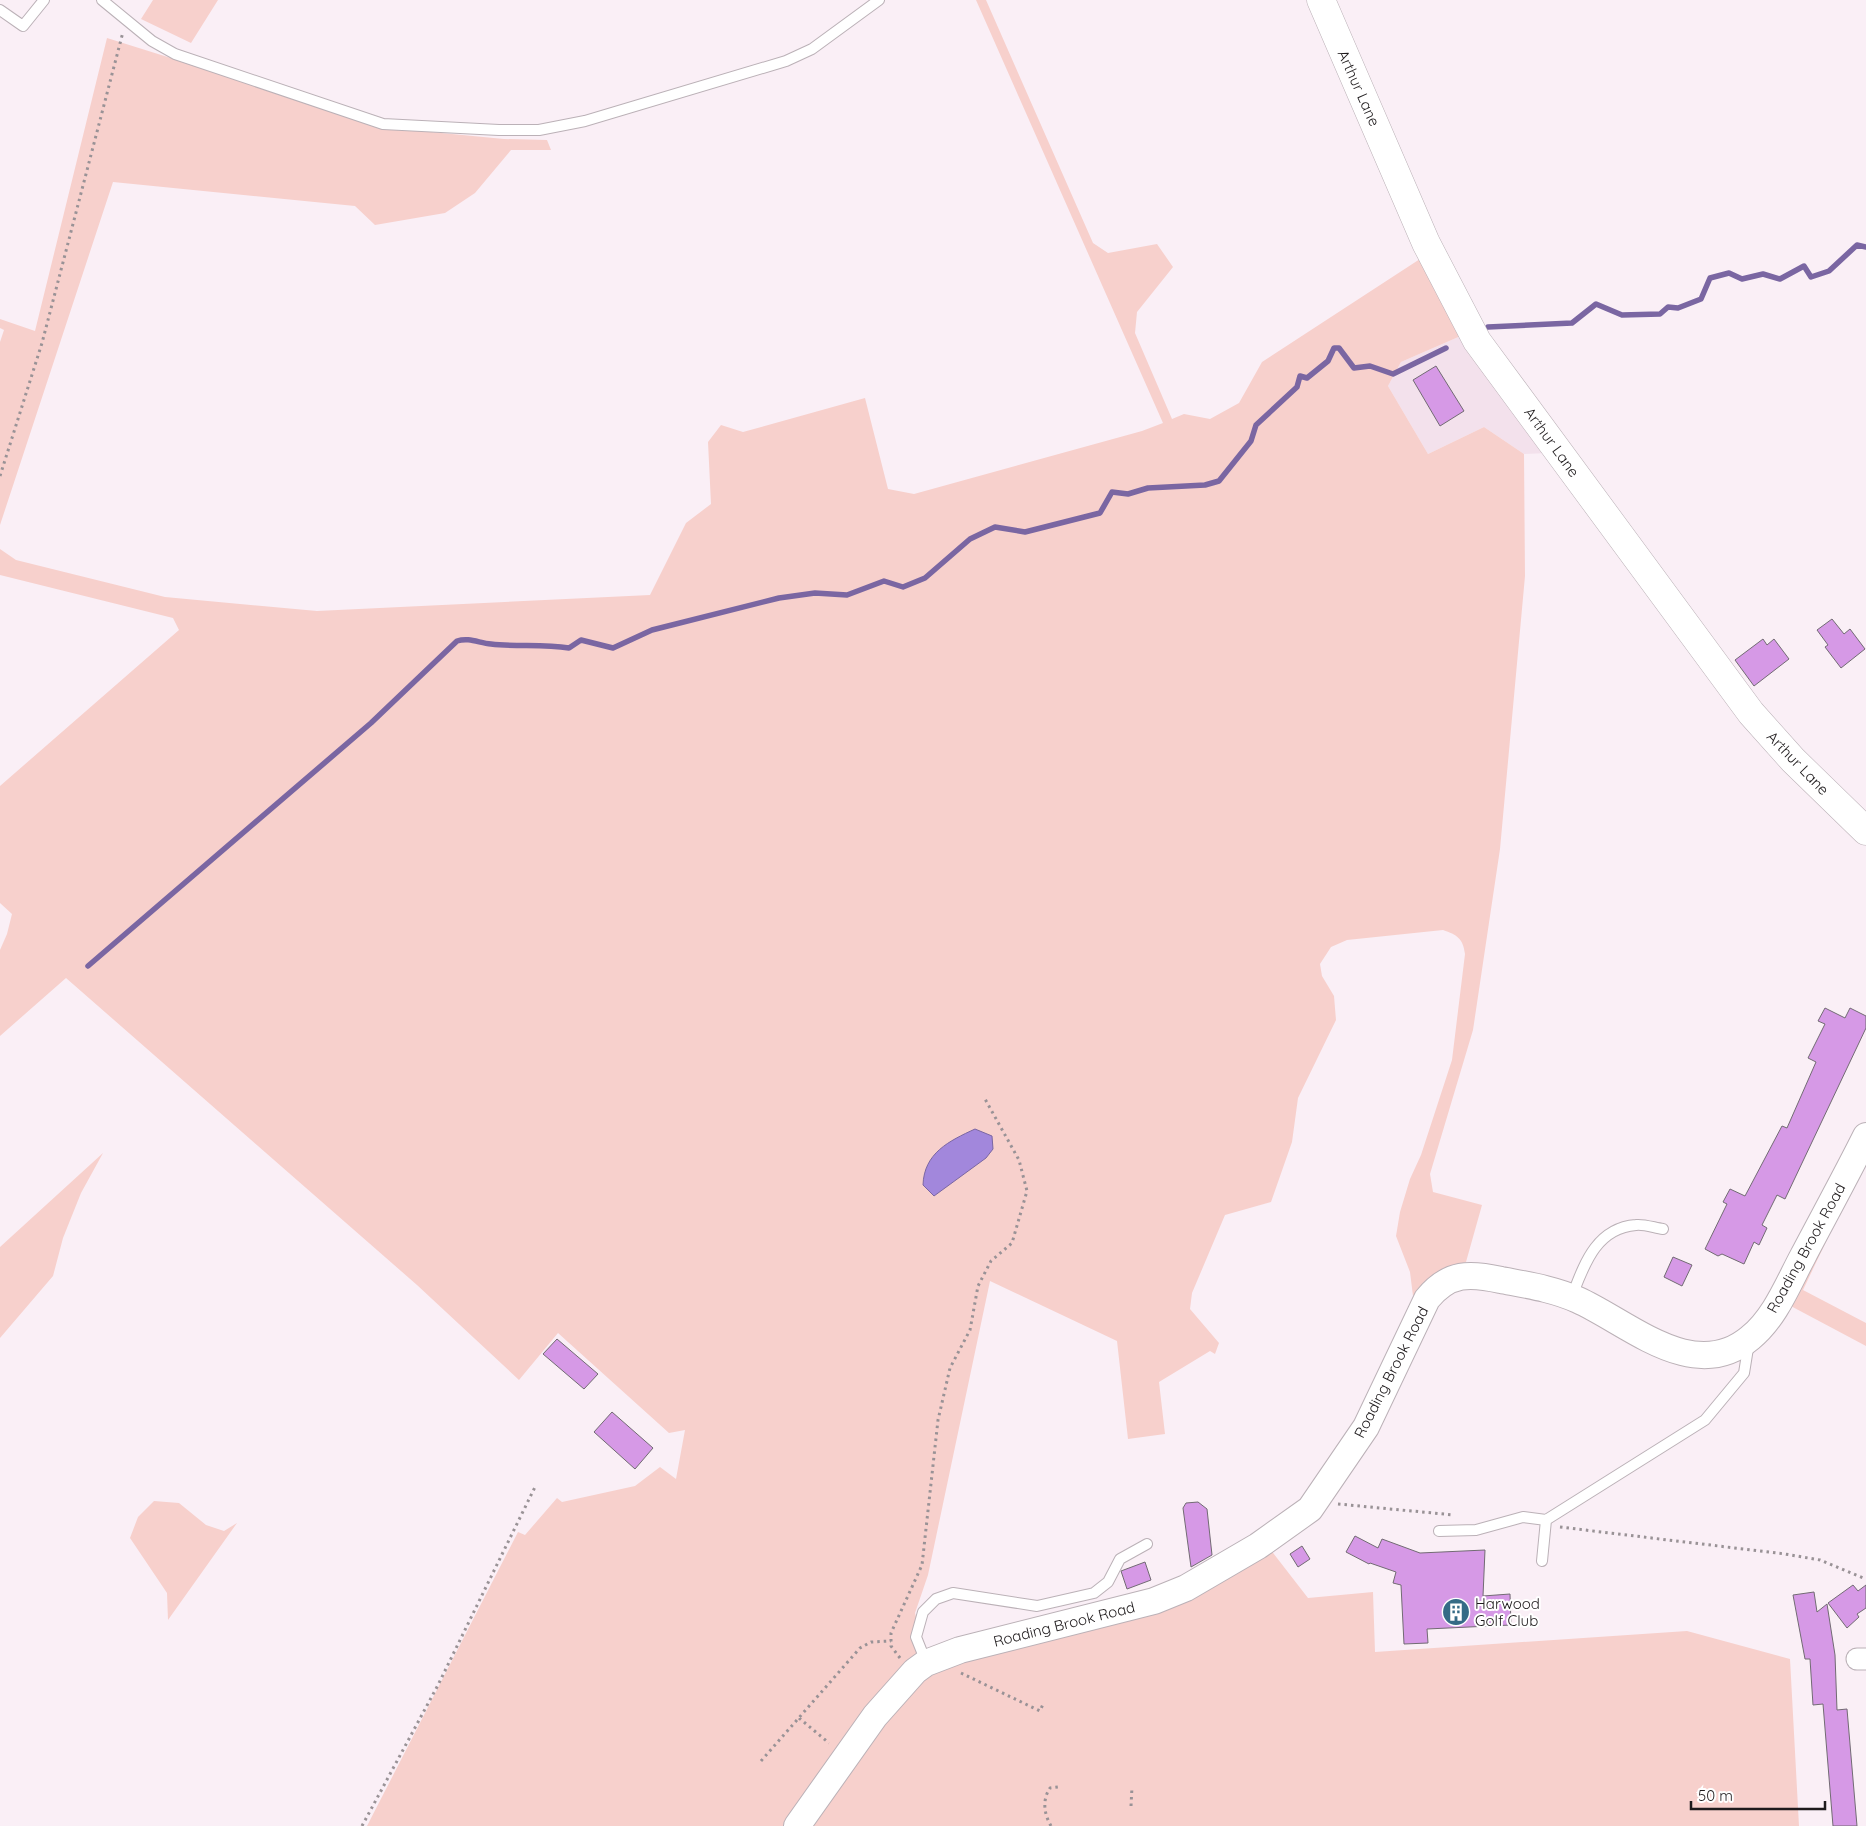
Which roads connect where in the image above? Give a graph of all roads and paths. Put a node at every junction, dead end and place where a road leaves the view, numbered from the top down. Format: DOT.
graph roads {
  1 [pos="44,0"];
  2 [pos="102,0"];
  3 [pos="879,0"];
  4 [pos="1320,0"];
  5 [pos="0,10"];
  6 [pos="126,20"];
  7 [pos="0,476"];
  8 [pos="1866,831"];
  9 [pos="984,1099"];
  10 [pos="1866,1136"];
  11 [pos="1663,1229"];
  12 [pos="1572,1297"];
  13 [pos="1750,1338"];
  14 [pos="535,1487"];
  15 [pos="1317,1502"];
  16 [pos="1455,1515"];
  17 [pos="1546,1523"];
  18 [pos="1439,1531"];
  19 [pos="1147,1544"];
  20 [pos="1542,1561"];
  21 [pos="1866,1580"];
  22 [pos="891,1641"];
  23 [pos="921,1667"];
  24 [pos="953,1669"];
  25 [pos="1044,1702"];
  26 [pos="799,1718"];
  27 [pos="845,1756"];
  28 [pos="761,1761"];
  29 [pos="1058,1787"];
  30 [pos="1132,1787"];
  31 [pos="1131,1806"];
  32 [pos="362,1826"];
  33 [pos="797,1826"];
  34 [pos="1051,1826"];
  1 -- 5 [label="lane"];
  2 -- 6 [label="lane"];
  3 -- 6 [label="lane"];
  4 -- 8 [label="main road, Arthur Lane"];
  6 -- 7 [label="path"];
  9 -- 22 [label="path"];
  10 -- 13 [label="street, Roading Brook Road"];
  11 -- 12 [label="lane"];
  12 -- 13 [label="street, Roading Brook Road"];
  12 -- 15 [label="street, Roading Brook Road"];
  13 -- 17 [label="lane"];
  14 -- 32 [label="path"];
  15 -- 16 [label="path"];
  15 -- 23 [label="street, Roading Brook Road"];
  17 -- 18 [label="lane"];
  17 -- 20 [label="lane"];
  17 -- 21 [label="path"];
  19 -- 23 [label="lane"];
  22 -- 23 [label="path"];
  22 -- 26 [label="path"];
  23 -- 27 [label="street, Roading Brook Road"];
  24 -- 25 [label="path"];
  26 -- 27 [label="path"];
  26 -- 28 [label="path"];
  27 -- 33 [label="street, Roading Brook Road"];
  29 -- 34 [label="path"];
  30 -- 31 [label="path"];
}
